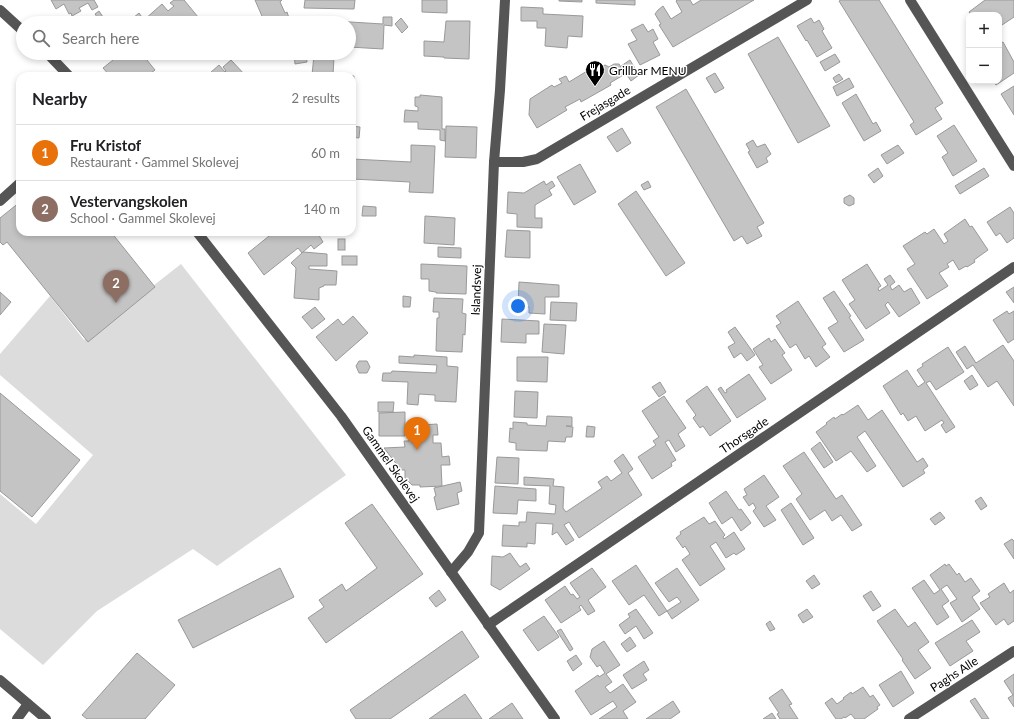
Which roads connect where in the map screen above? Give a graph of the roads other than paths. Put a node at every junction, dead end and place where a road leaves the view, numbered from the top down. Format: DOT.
graph roads {
  1 [pos="504,0"];
  2 [pos="807,0"];
  3 [pos="910,0"];
  4 [pos="0,10"];
  5 [pos="16,25"];
  6 [pos="54,60"];
  7 [pos="65,72"];
  8 [pos="494,162"];
  9 [pos="1014,166"];
  10 [pos="16,187"];
  11 [pos="0,201"];
  12 [pos="200,236"];
  13 [pos="1014,267"];
  14 [pos="451,572"];
  15 [pos="488,625"];
  16 [pos="1014,651"];
  17 [pos="0,680"];
  18 [pos="28,704"];
  19 [pos="17,719"];
  20 [pos="46,719"];
  21 [pos="555,719"];
  22 [pos="909,719"];
  1 -- 8 [label="street, Islandsvej"];
  2 -- 8 [label="street, Frejasgade"];
  3 -- 9 [label="street"];
  4 -- 5 [label="street"];
  6 -- 7 [label="street"];
  8 -- 14 [label="street, Islandsvej"];
  10 -- 11 [label="street"];
  12 -- 14 [label="street, Gammel Skolevej"];
  13 -- 15 [label="street, Thorsgade"];
  14 -- 15 [label="street, Gammel Skolevej"];
  15 -- 21 [label="street, Gammel Skolevej"];
  16 -- 22 [label="street, Paghs Alle"];
  17 -- 18 [label="street"];
  18 -- 19 [label="street"];
  18 -- 20 [label="street"];
}
